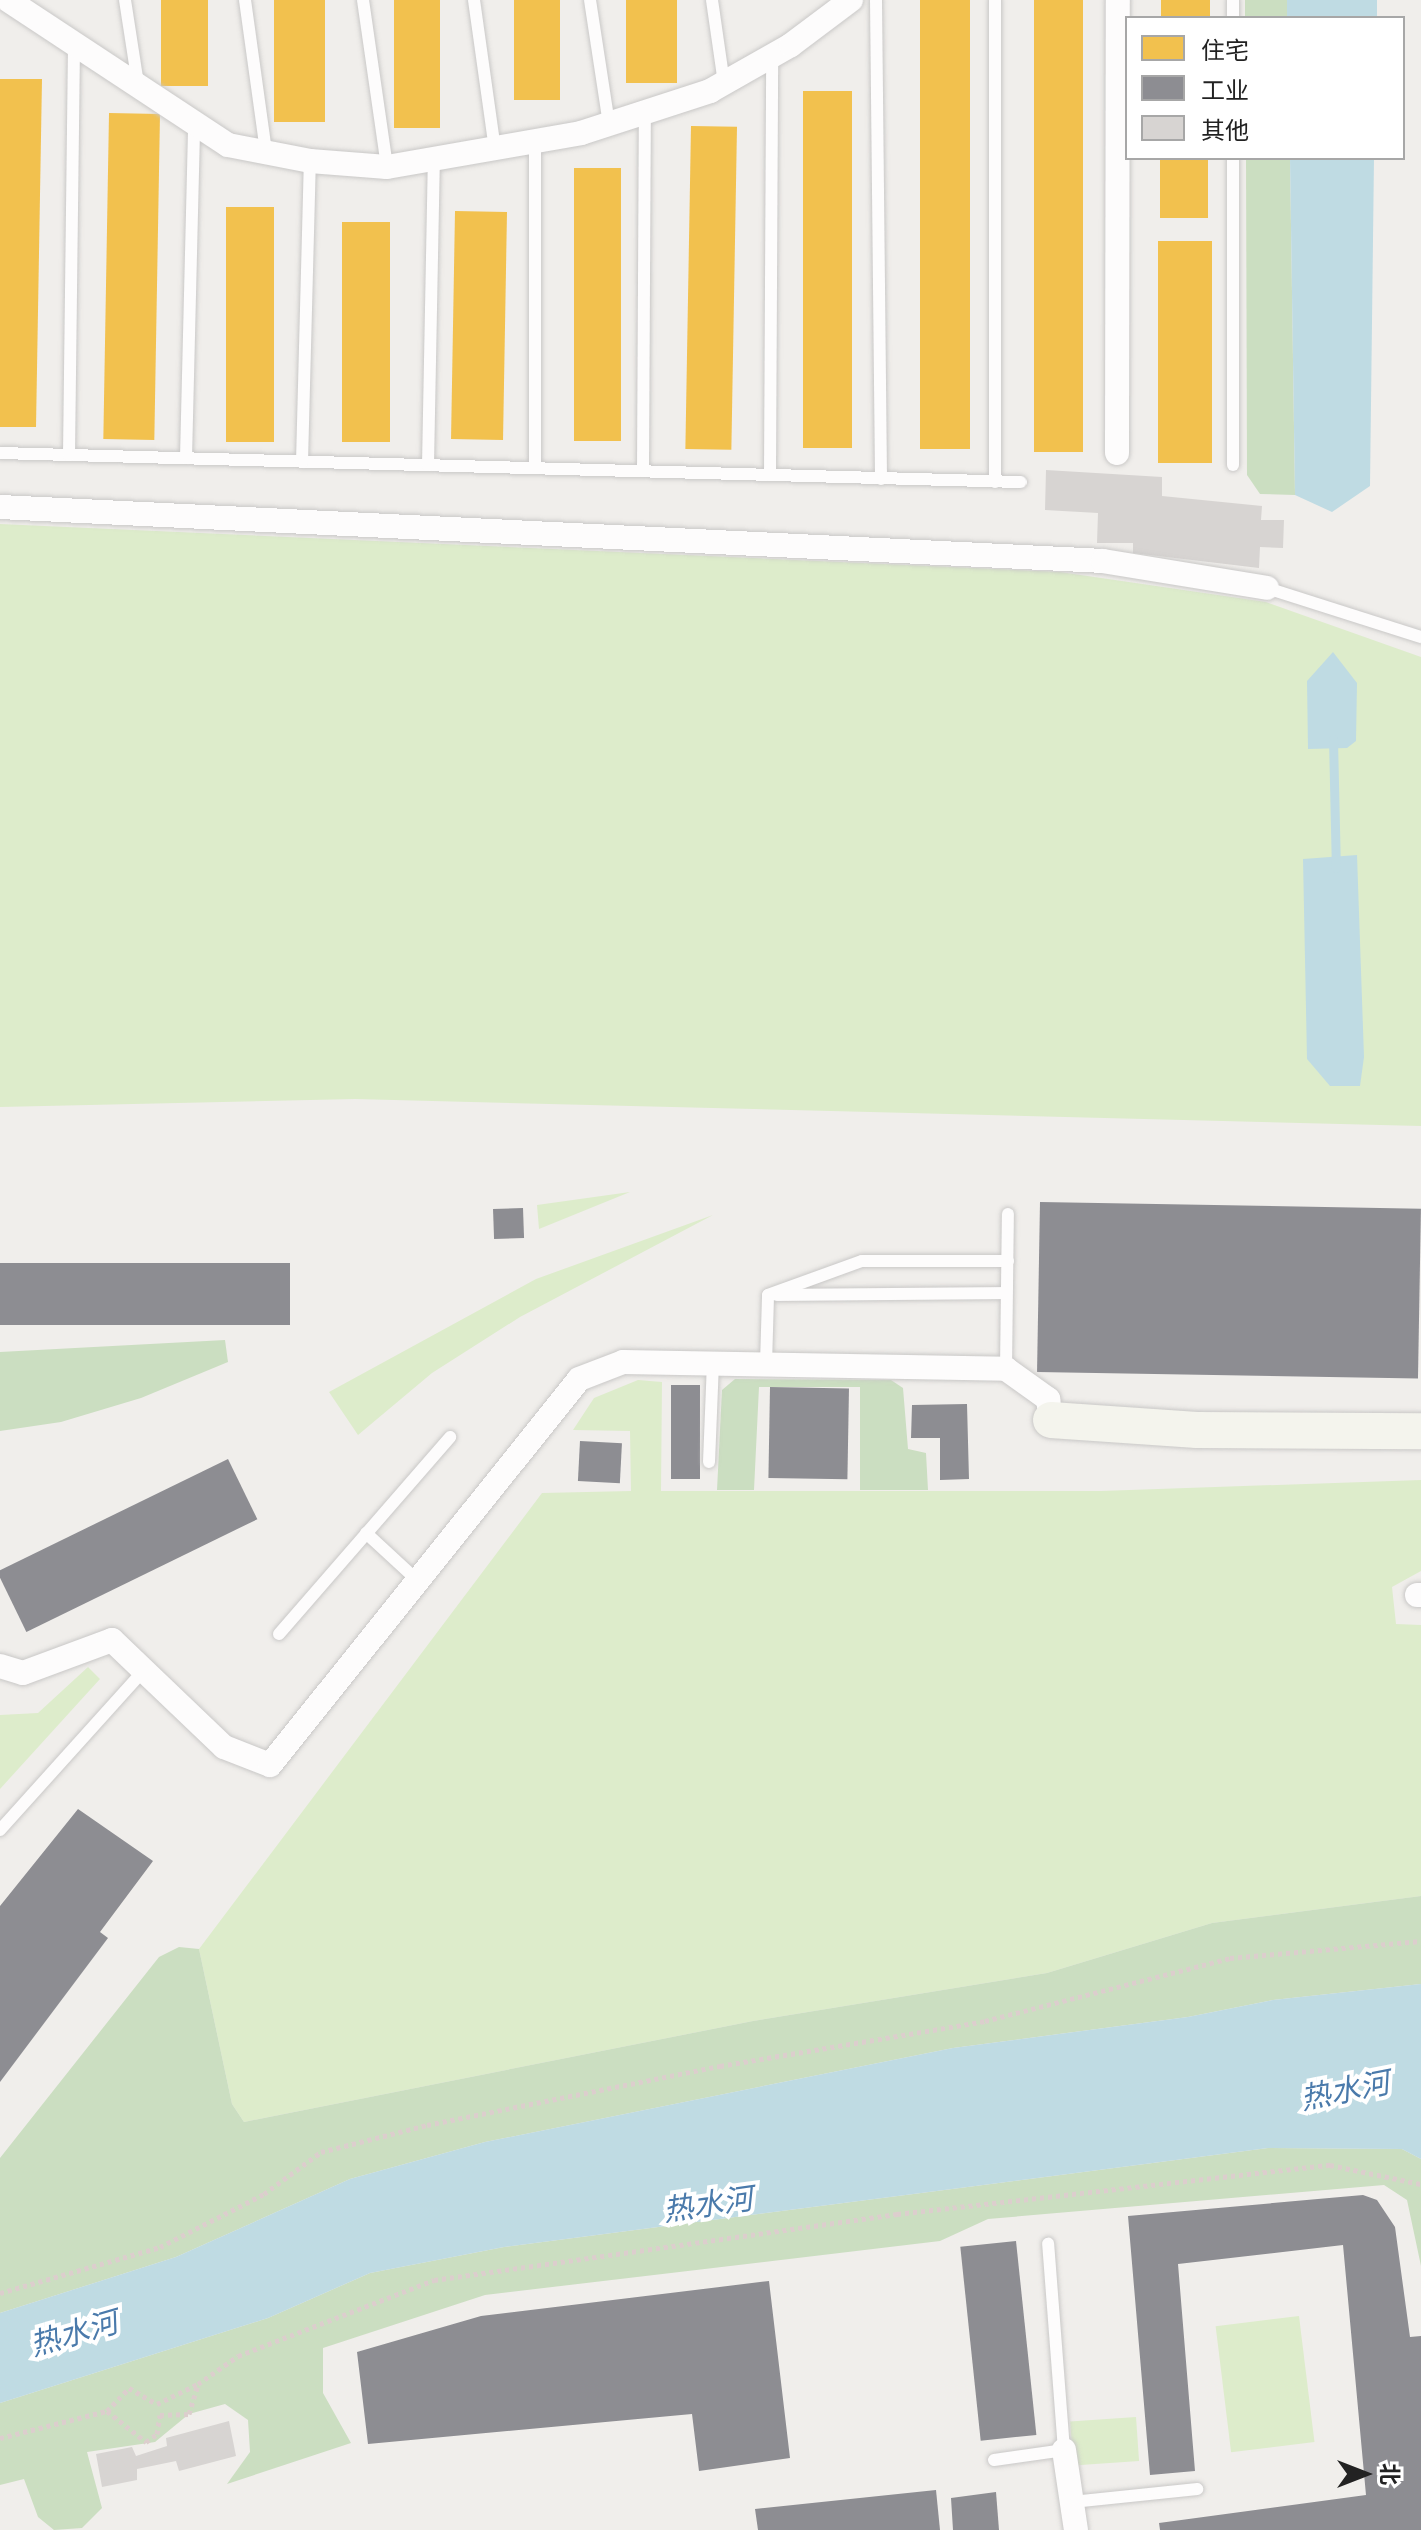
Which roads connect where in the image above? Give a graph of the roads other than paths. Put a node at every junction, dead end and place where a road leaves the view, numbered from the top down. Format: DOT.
graph roads {
  1 [pos="8,0"];
  2 [pos="125,0"];
  3 [pos="245,0"];
  4 [pos="363,0"];
  5 [pos="474,0"];
  6 [pos="590,0"];
  7 [pos="712,0"];
  8 [pos="851,0"];
  9 [pos="876,0"];
  10 [pos="995,0"];
  11 [pos="1118,0"];
  12 [pos="827,8"];
  13 [pos="74,46"];
  14 [pos="772,56"];
  15 [pos="724,83"];
  16 [pos="138,89"];
  17 [pos="645,112"];
  18 [pos="194,124"];
  19 [pos="609,124"];
  20 [pos="535,142"];
  21 [pos="495,150"];
  22 [pos="266,152"];
  23 [pos="434,160"];
  24 [pos="1233,160"];
  25 [pos="310,161"];
  26 [pos="387,167"];
  27 [pos="0,453"];
  28 [pos="1117,453"];
  29 [pos="69,455"];
  30 [pos="186,458"];
  31 [pos="302,462"];
  32 [pos="428,465"];
  33 [pos="1233,465"];
  34 [pos="535,468"];
  35 [pos="643,471"];
  36 [pos="770,475"];
  37 [pos="881,479"];
  38 [pos="995,482"];
  39 [pos="1021,482"];
  40 [pos="0,507"];
  41 [pos="1267,588"];
  42 [pos="1421,637"];
  43 [pos="1008,1214"];
  44 [pos="1008,1261"];
  45 [pos="1006,1293"];
  46 [pos="768,1295"];
  47 [pos="713,1363"];
  48 [pos="766,1364"];
  49 [pos="1006,1369"];
  50 [pos="1051,1420"];
  51 [pos="1421,1431"];
  52 [pos="450,1437"];
  53 [pos="709,1462"];
  54 [pos="366,1533"];
  55 [pos="418,1581"];
  56 [pos="279,1634"];
  57 [pos="144,1670"];
  58 [pos="2,1671"];
  59 [pos="0,1830"];
  60 [pos="1048,2244"];
  61 [pos="1064,2450"];
  62 [pos="994,2460"];
  63 [pos="1197,2489"];
  64 [pos="1072,2502"];
  65 [pos="1076,2530"];
  1 -- 13 [label="street"];
  2 -- 16 [label="lane"];
  3 -- 22 [label="lane"];
  4 -- 26 [label="lane"];
  5 -- 21 [label="lane"];
  6 -- 19 [label="lane"];
  7 -- 15 [label="lane"];
  8 -- 12 [label="street"];
  9 -- 37 [label="lane"];
  10 -- 38 [label="lane"];
  11 -- 28 [label="street"];
  12 -- 14 [label="street"];
  13 -- 16 [label="street"];
  13 -- 29 [label="lane"];
  14 -- 15 [label="street"];
  14 -- 36 [label="lane"];
  15 -- 17 [label="street"];
  16 -- 18 [label="street"];
  17 -- 19 [label="street"];
  17 -- 35 [label="lane"];
  18 -- 22 [label="street"];
  18 -- 30 [label="lane"];
  19 -- 20 [label="street"];
  20 -- 21 [label="street"];
  20 -- 34 [label="lane"];
  21 -- 23 [label="street"];
  22 -- 25 [label="street"];
  23 -- 26 [label="street"];
  23 -- 32 [label="lane"];
  24 -- 33 [label="lane"];
  25 -- 26 [label="street"];
  25 -- 31 [label="lane"];
  27 -- 29 [label="lane"];
  29 -- 30 [label="lane"];
  30 -- 31 [label="lane"];
  31 -- 32 [label="lane"];
  32 -- 34 [label="lane"];
  34 -- 35 [label="lane"];
  35 -- 36 [label="lane"];
  36 -- 37 [label="lane"];
  37 -- 38 [label="lane"];
  38 -- 39 [label="lane"];
  40 -- 41 [label="street"];
  41 -- 42 [label="lane"];
  43 -- 44 [label="lane"];
  44 -- 45 [label="lane"];
  44 -- 46 [label="lane"];
  45 -- 46 [label="lane"];
  45 -- 49 [label="lane"];
  46 -- 48 [label="lane"];
  47 -- 48 [label="street"];
  47 -- 53 [label="lane"];
  47 -- 55 [label="street"];
  48 -- 49 [label="street"];
  49 -- 50 [label="street"];
  50 -- 51 [label="street"];
  52 -- 54 [label="lane"];
  54 -- 55 [label="lane"];
  54 -- 56 [label="lane"];
  55 -- 57 [label="street"];
  57 -- 58 [label="street"];
  57 -- 59 [label="lane"];
  60 -- 61 [label="lane"];
  61 -- 62 [label="lane"];
  61 -- 64 [label="street"];
  63 -- 64 [label="lane"];
  64 -- 65 [label="street"];
}
